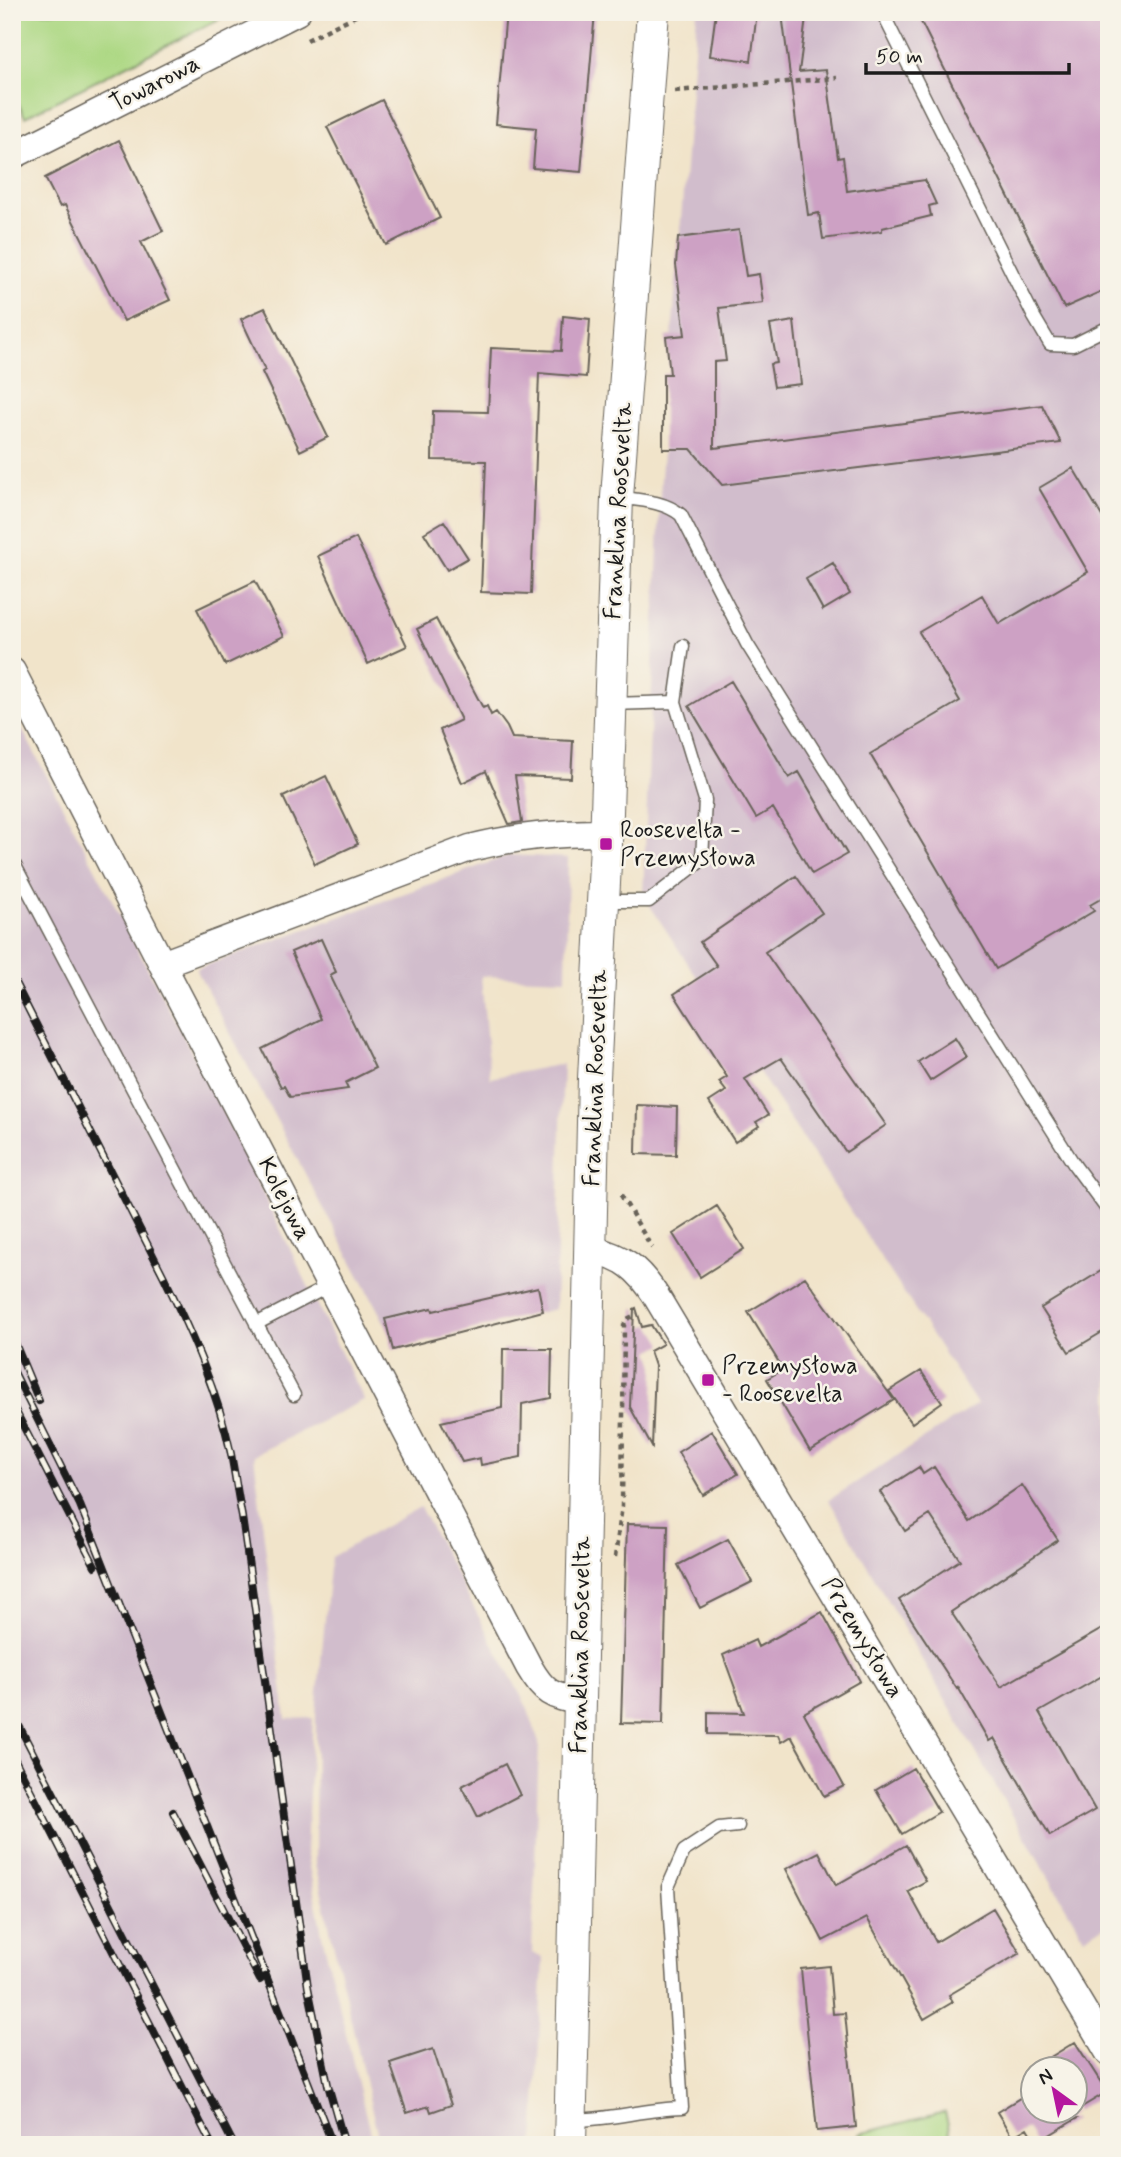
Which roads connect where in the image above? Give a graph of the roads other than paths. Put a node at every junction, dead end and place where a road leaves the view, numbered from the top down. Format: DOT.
graph roads {
  1 [pos="297,12"];
  2 [pos="653,12"];
  3 [pos="881,12"];
  4 [pos="12,156"];
  5 [pos="1109,327"];
  6 [pos="617,497"];
  7 [pos="683,646"];
  8 [pos="12,671"];
  9 [pos="675,702"];
  10 [pos="611,704"];
  11 [pos="606,833"];
  12 [pos="12,860"];
  13 [pos="603,901"];
  14 [pos="162,964"];
  15 [pos="1109,1212"];
  16 [pos="591,1249"];
  17 [pos="329,1286"];
  18 [pos="256,1324"];
  19 [pos="294,1395"];
  20 [pos="579,1701"];
  21 [pos="738,1826"];
  22 [pos="1109,2053"];
  23 [pos="570,2132"];
  1 -- 4 [label="street, Towarowa"];
  2 -- 6 [label="street, Franklina Roosevelta"];
  3 -- 5 [label="lane"];
  6 -- 10 [label="street, Franklina Roosevelta"];
  6 -- 15 [label="lane"];
  7 -- 9 [label="lane"];
  8 -- 14 [label="street, Kolejowa"];
  9 -- 10 [label="lane"];
  9 -- 13 [label="lane"];
  10 -- 11 [label="street, Franklina Roosevelta"];
  11 -- 13 [label="street, Franklina Roosevelta"];
  11 -- 14 [label="street"];
  12 -- 18 [label="lane"];
  13 -- 16 [label="street, Franklina Roosevelta"];
  14 -- 17 [label="street, Kolejowa"];
  16 -- 20 [label="street, Franklina Roosevelta"];
  16 -- 22 [label="street, Przemysłowa"];
  17 -- 18 [label="lane"];
  17 -- 20 [label="street, Kolejowa"];
  18 -- 19 [label="lane"];
  20 -- 23 [label="street, Franklina Roosevelta"];
  21 -- 23 [label="lane"];
}
